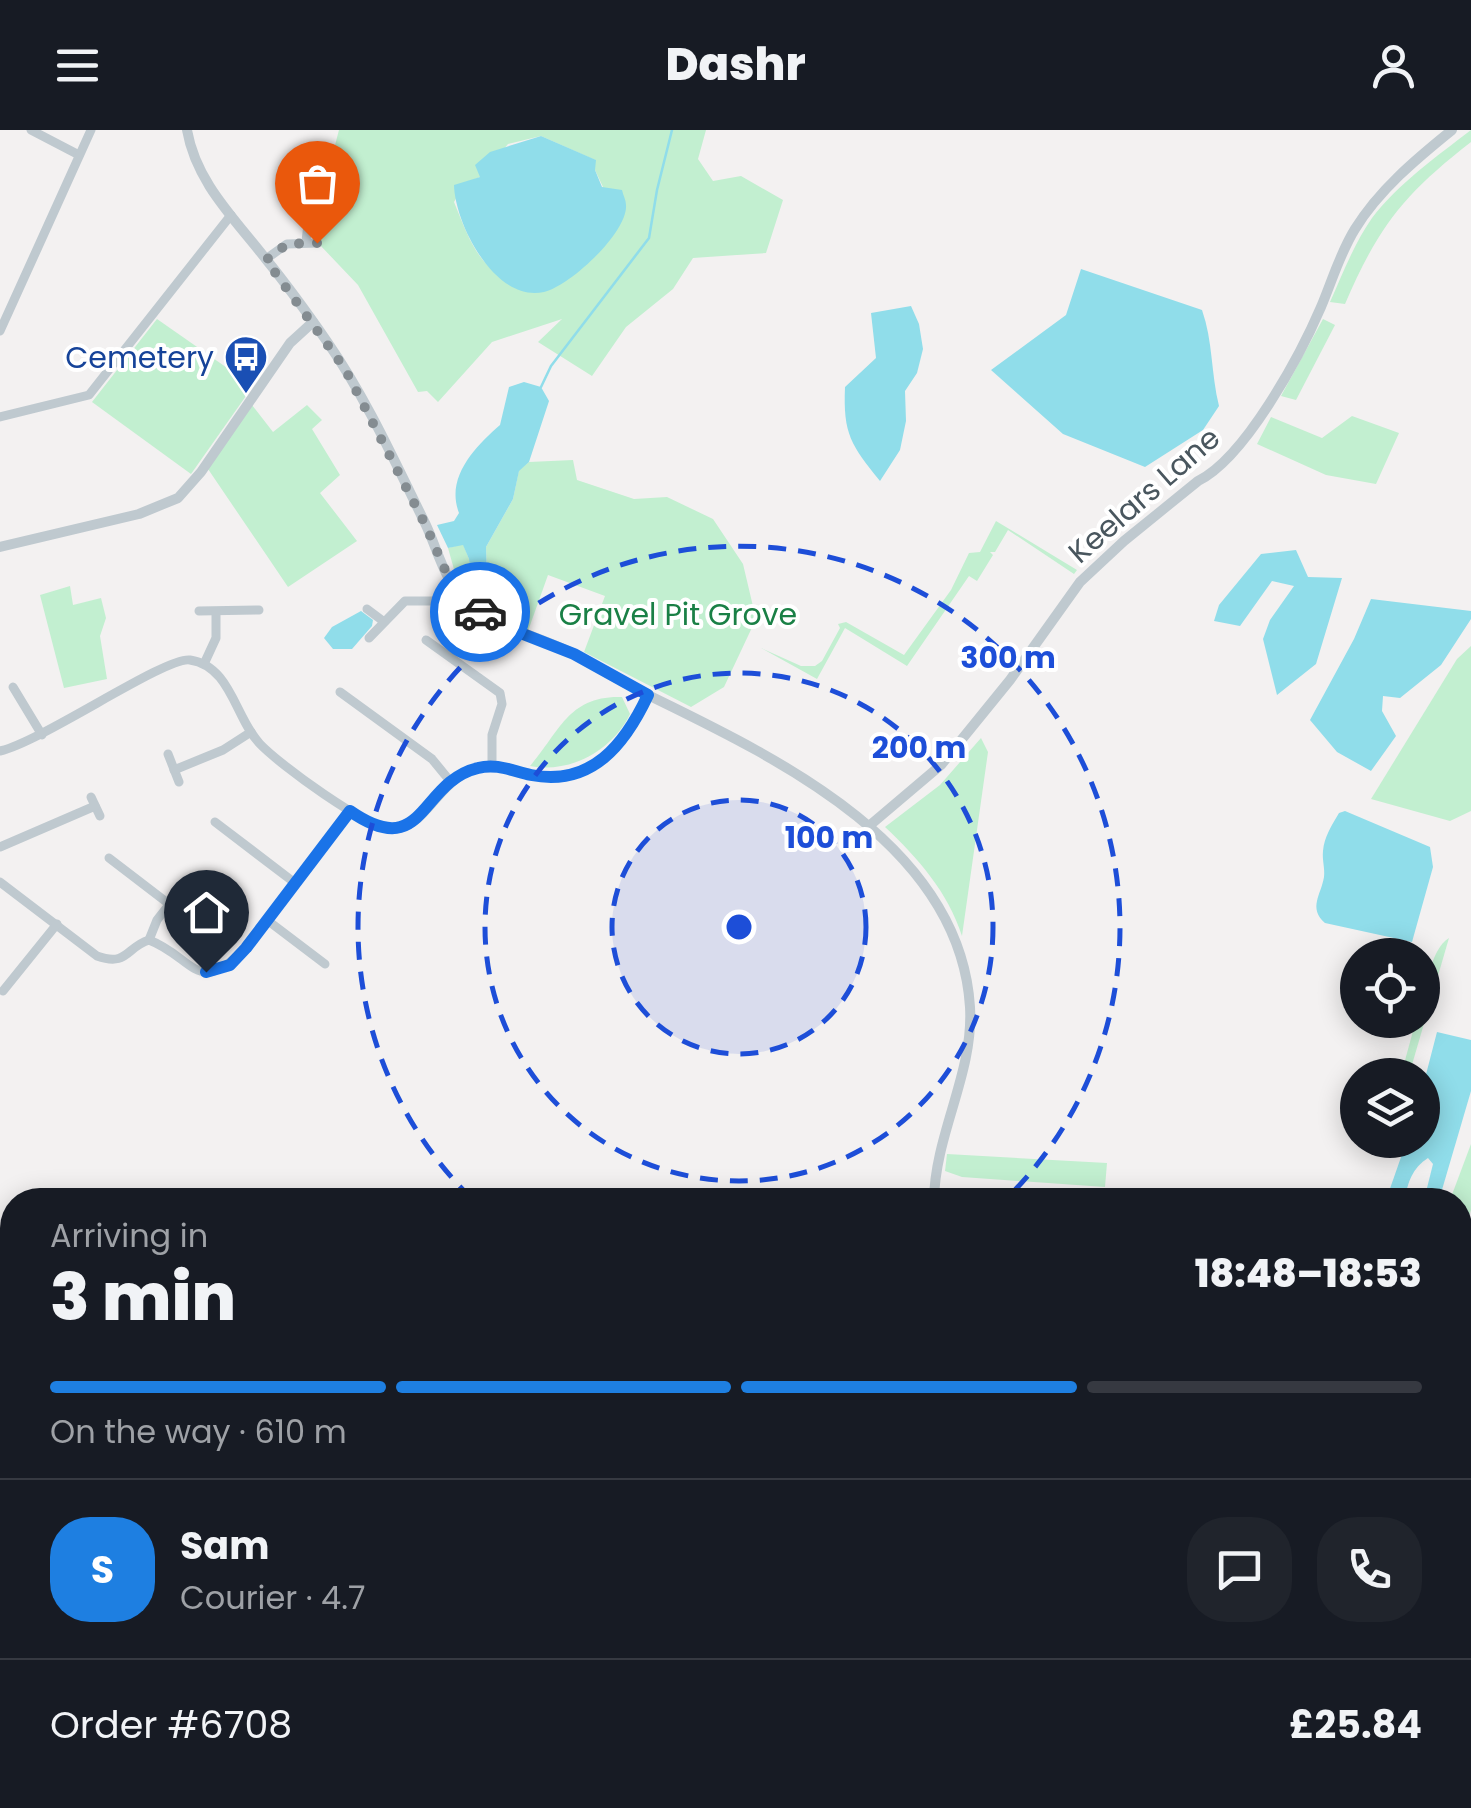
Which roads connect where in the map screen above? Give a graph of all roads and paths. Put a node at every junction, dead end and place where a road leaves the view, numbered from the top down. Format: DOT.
graph roads {
  1 [pos="31,130"];
  2 [pos="91,130"];
  3 [pos="187,130"];
  4 [pos="1452,130"];
  5 [pos="79,155"];
  6 [pos="230,216"];
  7 [pos="308,224"];
  8 [pos="266,260"];
  9 [pos="313,322"];
  10 [pos="0,330"];
  11 [pos="0,417"];
  12 [pos="0,546"];
  13 [pos="456,591"];
  14 [pos="367,609"];
  15 [pos="199,610"];
  16 [pos="216,612"];
  17 [pos="255,613"];
  18 [pos="383,621"];
  19 [pos="369,638"];
  20 [pos="427,656"];
  21 [pos="204,664"];
  22 [pos="11,690"];
  23 [pos="345,691"];
  24 [pos="648,695"];
  25 [pos="251,732"];
  26 [pos="42,736"];
  27 [pos="0,752"];
  28 [pos="168,754"];
  29 [pos="492,766"];
  30 [pos="174,770"];
  31 [pos="450,781"];
  32 [pos="180,782"];
  33 [pos="95,806"];
  34 [pos="350,811"];
  35 [pos="217,826"];
  36 [pos="869,826"];
  37 [pos="0,848"];
  38 [pos="109,858"];
  39 [pos="0,882"];
  40 [pos="295,883"];
  41 [pos="179,892"];
  42 [pos="169,904"];
  43 [pos="268,920"];
  44 [pos="57,924"];
  45 [pos="149,940"];
  46 [pos="322,958"];
  47 [pos="5,985"];
  48 [pos="935,1188"];
  1 -- 5 [label="street"];
  2 -- 5 [label="street"];
  3 -- 6 [label="street"];
  4 -- 36 [label="street, Keelars Lane"];
  5 -- 10 [label="street"];
  6 -- 8 [label="street"];
  6 -- 11 [label="street"];
  7 -- 8 [label="street"];
  8 -- 9 [label="street"];
  9 -- 12 [label="street"];
  9 -- 13 [label="street"];
  13 -- 18 [label="street"];
  13 -- 24 [label="street"];
  14 -- 18 [label="street"];
  15 -- 16 [label="street"];
  16 -- 17 [label="street"];
  16 -- 21 [label="street"];
  18 -- 19 [label="street"];
  20 -- 29 [label="street"];
  21 -- 25 [label="street"];
  21 -- 26 [label="street"];
  22 -- 26 [label="street"];
  23 -- 31 [label="street"];
  24 -- 29 [label="street"];
  24 -- 36 [label="street"];
  25 -- 30 [label="street"];
  25 -- 34 [label="street"];
  26 -- 27 [label="street"];
  28 -- 30 [label="street"];
  29 -- 31 [label="street"];
  30 -- 32 [label="street"];
  31 -- 34 [label="street"];
  33 -- 37 [label="street"];
  34 -- 40 [label="street"];
  35 -- 40 [label="street"];
  36 -- 48 [label="street"];
  38 -- 42 [label="street"];
  39 -- 44 [label="street"];
  40 -- 43 [label="street"];
  41 -- 42 [label="street"];
  42 -- 45 [label="street"];
  43 -- 45 [label="street"];
  43 -- 46 [label="street"];
  44 -- 45 [label="street"];
  44 -- 47 [label="street"];
}
